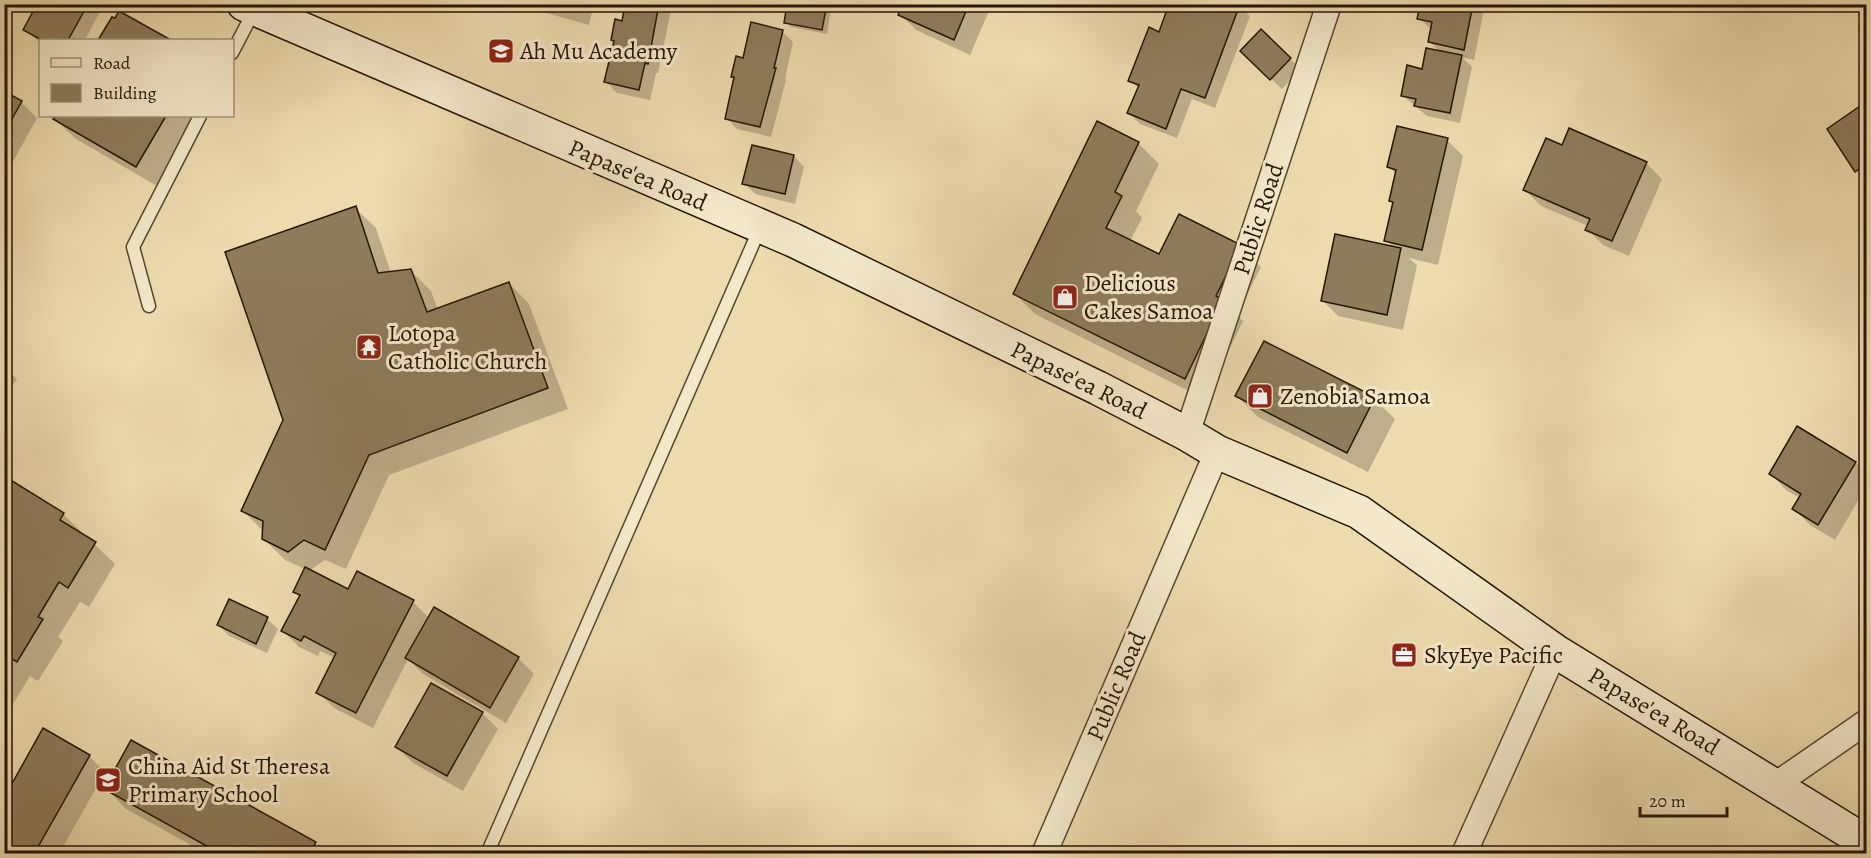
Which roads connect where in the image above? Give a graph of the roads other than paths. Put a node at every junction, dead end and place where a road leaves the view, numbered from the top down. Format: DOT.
graph roads {
  1 [pos="1329,4"];
  2 [pos="249,7"];
  3 [pos="234,47"];
  4 [pos="199,117"];
  5 [pos="761,226"];
  6 [pos="149,306"];
  7 [pos="1187,434"];
  8 [pos="1217,452"];
  9 [pos="1555,651"];
  10 [pos="1866,722"];
  11 [pos="1775,785"];
  12 [pos="1866,842"];
  13 [pos="487,854"];
  14 [pos="1044,854"];
  15 [pos="1464,854"];
  1 -- 7 [label="street, Public Road"];
  2 -- 3 [label="lane"];
  2 -- 5 [label="main road, Papase'ea Road"];
  4 -- 6 [label="lane"];
  5 -- 7 [label="main road, Papase'ea Road"];
  5 -- 13 [label="lane"];
  7 -- 8 [label="main road, Papase'ea Road"];
  8 -- 9 [label="main road, Papase'ea Road"];
  8 -- 14 [label="street, Public Road"];
  9 -- 11 [label="main road, Papase'ea Road"];
  9 -- 15 [label="street"];
  10 -- 11 [label="street"];
  11 -- 12 [label="main road, Papase'ea Road"];
}
